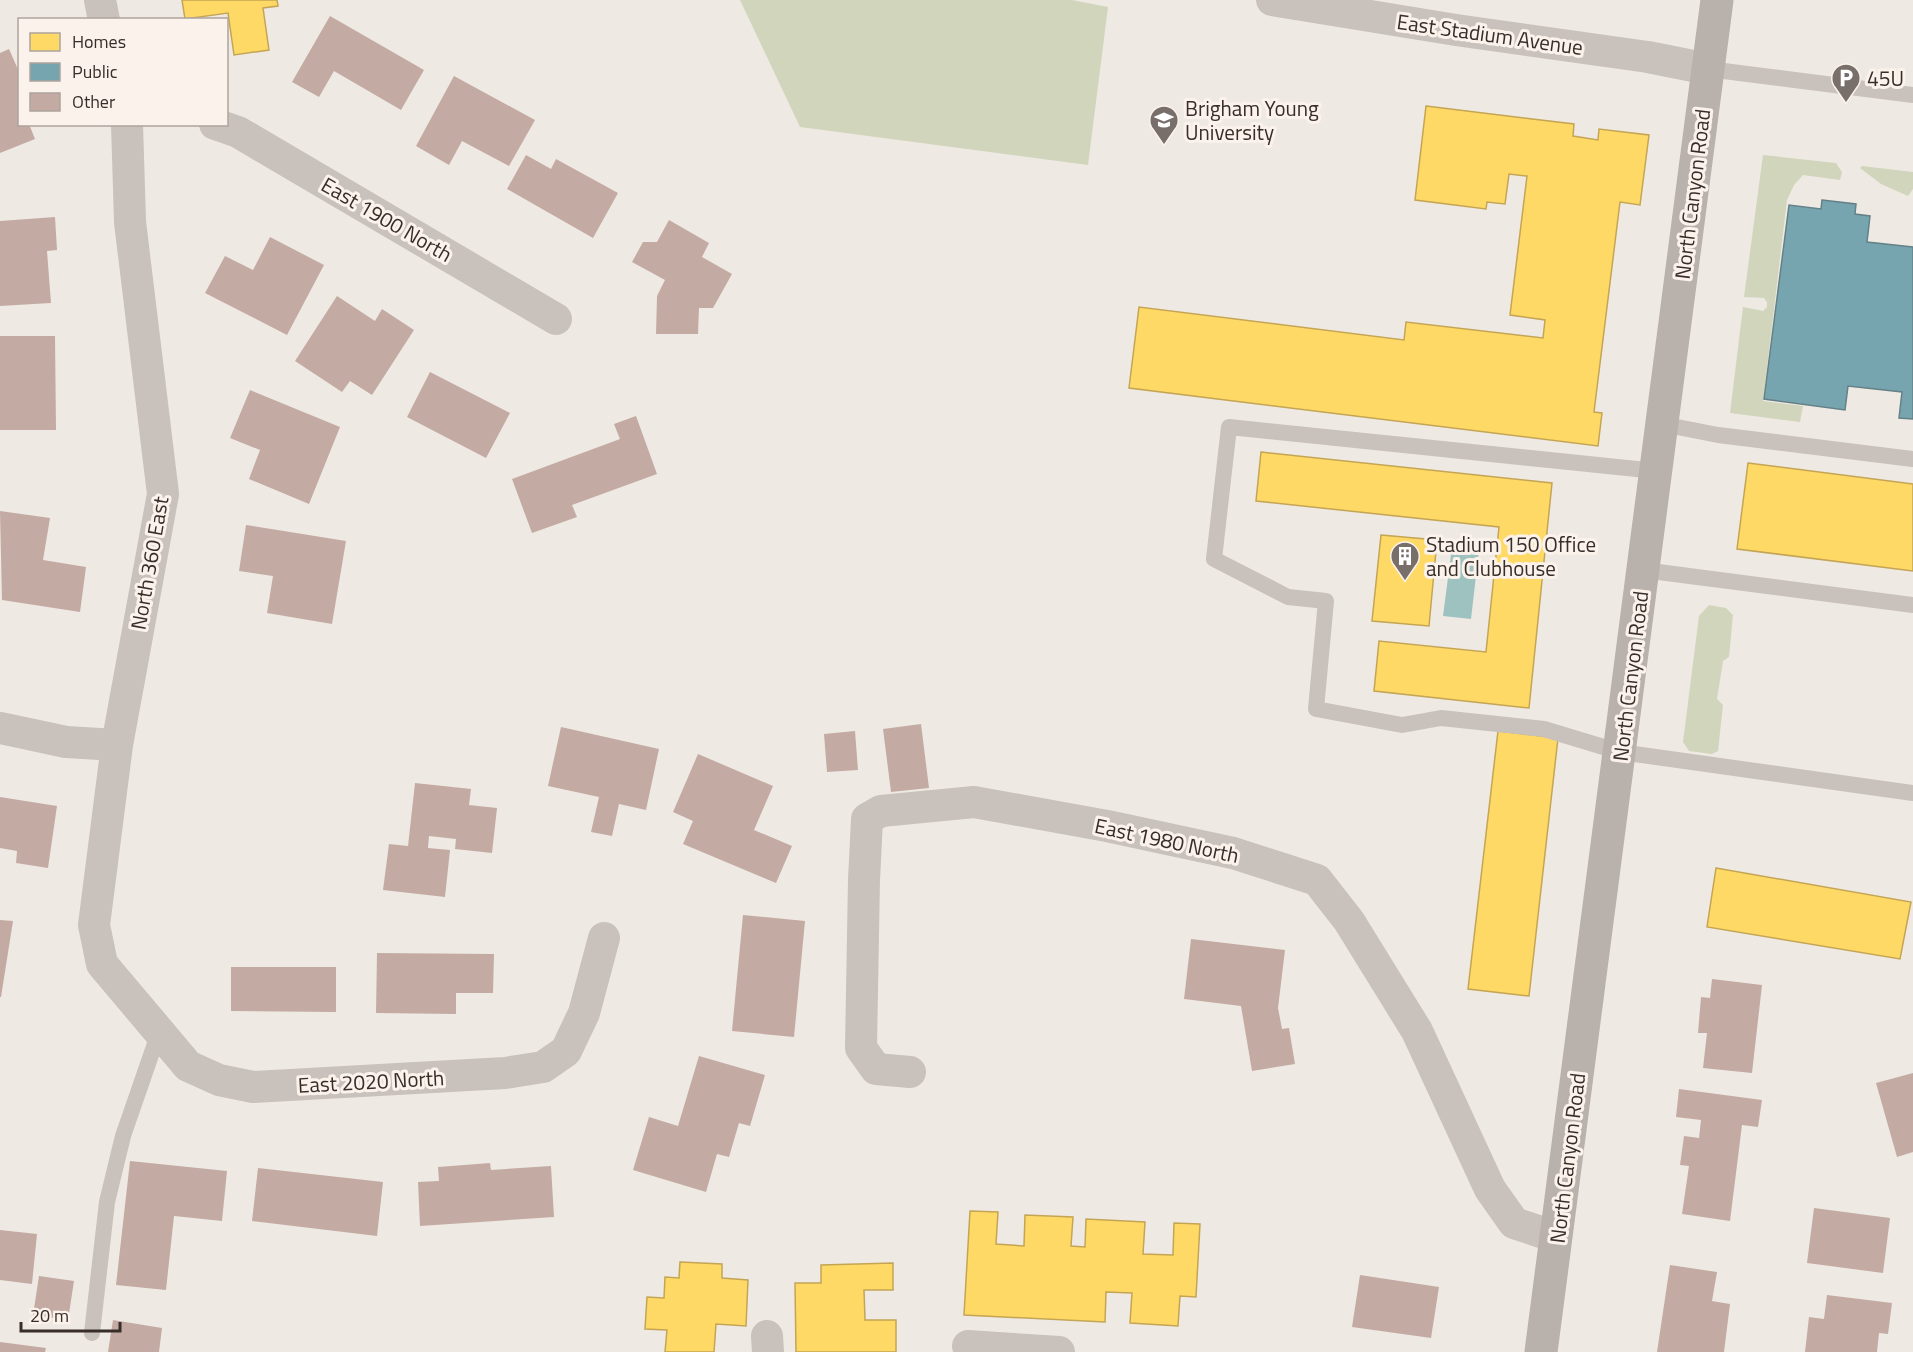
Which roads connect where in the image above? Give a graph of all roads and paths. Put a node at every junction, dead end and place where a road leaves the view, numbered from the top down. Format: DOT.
graph roads {
  1 [pos="99,0"];
  2 [pos="1272,0"];
  3 [pos="1717,0"];
  4 [pos="104,18"];
  5 [pos="1708,69"];
  6 [pos="1913,95"];
  7 [pos="127,126"];
  8 [pos="221,126"];
  9 [pos="556,319"];
  10 [pos="1662,424"];
  11 [pos="1913,459"];
  12 [pos="1656,471"];
  13 [pos="1643,570"];
  14 [pos="1913,605"];
  15 [pos="0,728"];
  16 [pos="117,746"];
  17 [pos="1620,752"];
  18 [pos="1913,793"];
  19 [pos="604,938"];
  20 [pos="102,964"];
  21 [pos="159,1032"];
  22 [pos="910,1072"];
  23 [pos="1556,1237"];
  24 [pos="92,1333"];
  25 [pos="968,1346"];
  26 [pos="1059,1352"];
  27 [pos="1541,1352"];
  1 -- 4 [label="street"];
  2 -- 5 [label="street, East Stadium Avenue"];
  3 -- 5 [label="main road, North Canyon Road"];
  5 -- 6 [label="lane"];
  5 -- 10 [label="main road, North Canyon Road"];
  7 -- 16 [label="street, North 360 East"];
  8 -- 9 [label="street, East 1900 North"];
  10 -- 11 [label="lane"];
  10 -- 12 [label="main road, North Canyon Road"];
  12 -- 13 [label="main road, North Canyon Road"];
  12 -- 17 [label="lane"];
  13 -- 14 [label="lane"];
  13 -- 17 [label="main road, North Canyon Road"];
  15 -- 16 [label="street"];
  16 -- 20 [label="street, North 360 East"];
  17 -- 18 [label="lane"];
  17 -- 23 [label="main road, North Canyon Road"];
  19 -- 21 [label="street, East 2020 North"];
  20 -- 21 [label="street, East 2020 North"];
  21 -- 24 [label="lane"];
  22 -- 23 [label="street, East 1980 North"];
  23 -- 27 [label="main road, North Canyon Road"];
  25 -- 26 [label="street"];
}
